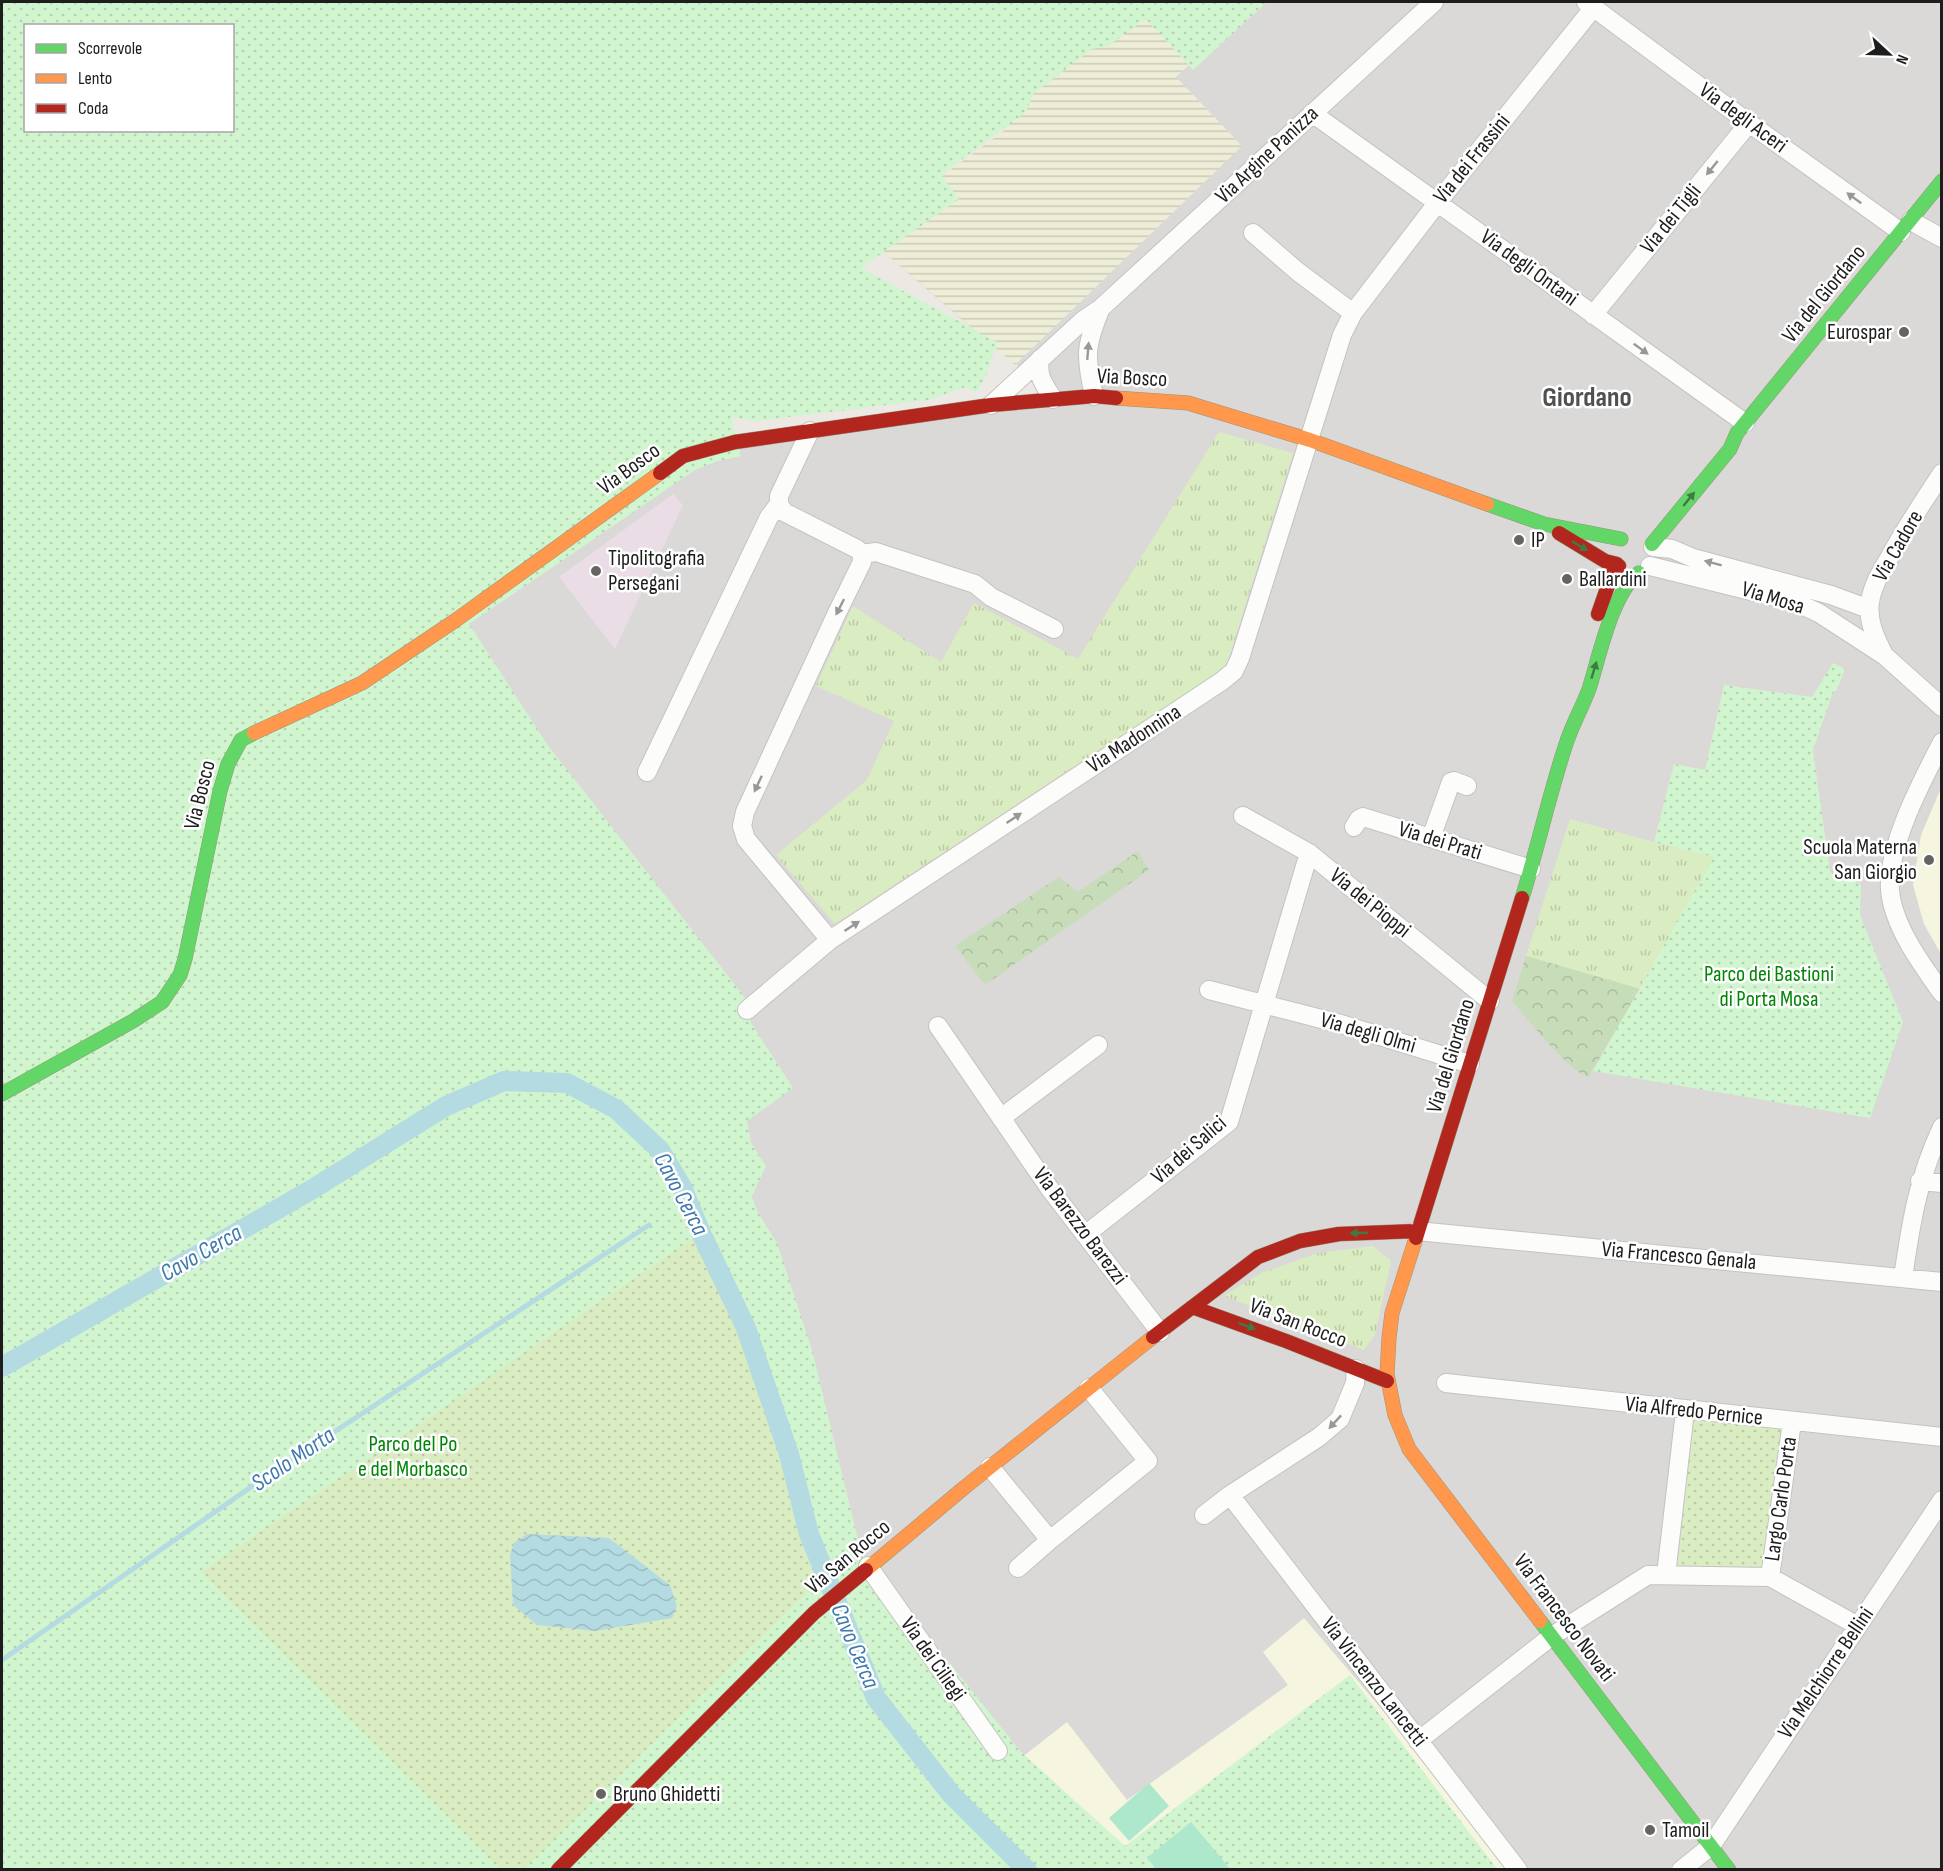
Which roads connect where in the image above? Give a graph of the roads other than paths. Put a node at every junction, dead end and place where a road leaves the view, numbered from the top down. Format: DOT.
graph roads {
  1 [pos="1434,2"];
  2 [pos="1590,4"];
  3 [pos="1312,113"];
  4 [pos="1749,123"];
  5 [pos="1941,181"];
  6 [pos="1438,202"];
  7 [pos="1906,227"];
  8 [pos="1253,233"];
  9 [pos="1941,238"];
  10 [pos="1101,308"];
  11 [pos="1353,313"];
  12 [pos="1593,315"];
  13 [pos="1040,359"];
  14 [pos="1094,396"];
  15 [pos="1053,399"];
  16 [pos="991,405"];
  17 [pos="1741,428"];
  18 [pos="810,431"];
  19 [pos="1310,440"];
  20 [pos="1941,473"];
  21 [pos="779,504"];
  22 [pos="1544,524"];
  23 [pos="1646,537"];
  24 [pos="1621,539"];
  25 [pos="862,554"];
  26 [pos="1618,565"];
  27 [pos="1645,570"];
  28 [pos="1819,612"];
  29 [pos="1870,614"];
  30 [pos="1054,629"];
  31 [pos="1885,656"];
  32 [pos="1941,707"];
  33 [pos="1941,742"];
  34 [pos="1566,744"];
  35 [pos="647,772"];
  36 [pos="1467,786"];
  37 [pos="1243,816"];
  38 [pos="1354,827"];
  39 [pos="1431,838"];
  40 [pos="1309,853"];
  41 [pos="1531,869"];
  42 [pos="830,940"];
  43 [pos="1209,990"];
  44 [pos="1941,993"];
  45 [pos="1490,1001"];
  46 [pos="1264,1005"];
  47 [pos="747,1010"];
  48 [pos="938,1026"];
  49 [pos="1098,1045"];
  50 [pos="1470,1064"];
  51 [pos="2,1094"];
  52 [pos="1001,1118"];
  53 [pos="1941,1126"];
  54 [pos="1920,1181"];
  55 [pos="1941,1183"];
  56 [pos="1417,1232"];
  57 [pos="1085,1234"];
  58 [pos="1903,1278"];
  59 [pos="1941,1282"];
  60 [pos="1192,1307"];
  61 [pos="1160,1332"];
  62 [pos="1356,1369"];
  63 [pos="1387,1381"];
  64 [pos="1446,1383"];
  65 [pos="1089,1388"];
  66 [pos="1685,1410"];
  67 [pos="1792,1422"];
  68 [pos="1941,1437"];
  69 [pos="990,1467"];
  70 [pos="1230,1495"];
  71 [pos="1941,1500"];
  72 [pos="1204,1515"];
  73 [pos="1050,1540"];
  74 [pos="1018,1568"];
  75 [pos="864,1570"];
  76 [pos="1666,1575"];
  77 [pos="1770,1577"];
  78 [pos="1858,1626"];
  79 [pos="1552,1636"];
  80 [pos="1418,1741"];
  81 [pos="998,1751"];
  82 [pos="1711,1846"];
  83 [pos="558,1869"];
  84 [pos="1518,1869"];
  85 [pos="1681,1869"];
  86 [pos="1730,1869"];
  1 -- 3 [label="street, Via Argine Panizza"];
  2 -- 4 [label="street, Via degli Aceri"];
  2 -- 6 [label="street, Via dei Frassini"];
  3 -- 6 [label="street, Via degli Ontani"];
  3 -- 10 [label="street, Via Argine Panizza"];
  7 -- 4 [label="street, Via degli Aceri, one-way"];
  4 -- 12 [label="street, Via dei Tigli, one-way"];
  5 -- 7 [label="street, Via del Giordano"];
  6 -- 11 [label="street, Via dei Frassini"];
  6 -- 12 [label="street, Via degli Ontani"];
  7 -- 9 [label="street, Via degli Aceri"];
  7 -- 17 [label="street, Via del Giordano"];
  8 -- 11 [label="street"];
  10 -- 13 [label="street, Via Argine Panizza"];
  14 -- 10 [label="street, Via Argine Panizza, one-way"];
  11 -- 19 [label="street, Via dei Frassini"];
  12 -- 17 [label="street, Via degli Ontani, one-way"];
  13 -- 15 [label="street"];
  13 -- 16 [label="street, Via Argine Panizza"];
  14 -- 15 [label="street, Via Bosco"];
  14 -- 19 [label="street, Via Bosco"];
  15 -- 16 [label="street, Via Bosco"];
  16 -- 18 [label="street, Via Bosco"];
  17 -- 23 [label="street, Via del Giordano"];
  18 -- 21 [label="street"];
  18 -- 51 [label="street, Via Bosco"];
  19 -- 22 [label="street, Via Bosco"];
  42 -- 19 [label="street, Via Madonnina, one-way"];
  20 -- 29 [label="street, Via Cadore"];
  21 -- 25 [label="street"];
  21 -- 35 [label="street"];
  22 -- 24 [label="street, Via Bosco"];
  22 -- 26 [label="street, Via Bosco, one-way"];
  23 -- 24 [label="street"];
  23 -- 27 [label="street, Via del Giordano"];
  29 -- 23 [label="street, one-way"];
  24 -- 26 [label="street, Via del Giordano"];
  25 -- 30 [label="street"];
  25 -- 42 [label="street, one-way"];
  26 -- 27 [label="street"];
  26 -- 34 [label="street, Via del Giordano"];
  27 -- 28 [label="street, Via Mosa"];
  34 -- 27 [label="street, Via del Giordano, one-way"];
  28 -- 29 [label="street"];
  28 -- 31 [label="street, Via Mosa"];
  29 -- 31 [label="street"];
  31 -- 32 [label="street"];
  33 -- 44 [label="street"];
  34 -- 41 [label="street, Via del Giordano"];
  36 -- 39 [label="street"];
  37 -- 40 [label="street, Via dei Pioppi"];
  38 -- 39 [label="street, Via dei Prati"];
  39 -- 41 [label="street, Via dei Prati"];
  40 -- 45 [label="street, Via dei Pioppi"];
  40 -- 46 [label="street, Via dei Salici"];
  41 -- 45 [label="street, Via del Giordano"];
  42 -- 47 [label="street, Via Madonnina"];
  43 -- 46 [label="street"];
  45 -- 50 [label="street, Via del Giordano"];
  46 -- 50 [label="street, Via degli Olmi"];
  46 -- 57 [label="street, Via dei Salici"];
  48 -- 52 [label="street, Via Barezzo Barezzi"];
  49 -- 52 [label="street"];
  50 -- 56 [label="street, Via del Giordano"];
  52 -- 57 [label="street, Via Barezzo Barezzi"];
  53 -- 54 [label="street"];
  54 -- 55 [label="street"];
  54 -- 58 [label="street"];
  56 -- 58 [label="street, Via Francesco Genala"];
  56 -- 60 [label="street, Via San Rocco, one-way"];
  56 -- 63 [label="street, Via del Giordano"];
  57 -- 61 [label="street, Via Barezzo Barezzi"];
  58 -- 59 [label="street, Via Francesco Genala"];
  60 -- 61 [label="street, Via San Rocco"];
  60 -- 62 [label="street, Via San Rocco, one-way"];
  61 -- 65 [label="street, Via San Rocco"];
  62 -- 63 [label="street, Via San Rocco"];
  62 -- 70 [label="street, one-way"];
  63 -- 79 [label="street, Via Francesco Novati"];
  64 -- 66 [label="street, Via Alfredo Pernice"];
  65 -- 69 [label="street, Via San Rocco"];
  65 -- 73 [label="street"];
  66 -- 67 [label="street, Via Alfredo Pernice"];
  66 -- 76 [label="street"];
  67 -- 68 [label="street, Via Alfredo Pernice"];
  67 -- 77 [label="street, Largo Carlo Porta"];
  69 -- 73 [label="street"];
  69 -- 75 [label="street, Via San Rocco"];
  70 -- 72 [label="street"];
  70 -- 80 [label="street, Via Vincenzo Lancetti"];
  71 -- 78 [label="street, Via Melchiorre Bellini"];
  73 -- 74 [label="street"];
  75 -- 81 [label="street, Via dei Ciliegi"];
  75 -- 83 [label="street, Via San Rocco"];
  76 -- 77 [label="street"];
  76 -- 79 [label="street"];
  77 -- 78 [label="street"];
  78 -- 82 [label="street, Via Melchiorre Bellini"];
  79 -- 80 [label="street"];
  79 -- 82 [label="street, Via Francesco Novati"];
  80 -- 84 [label="street, Via Vincenzo Lancetti"];
  82 -- 85 [label="street"];
  82 -- 86 [label="street, Via Francesco Novati"];
}
